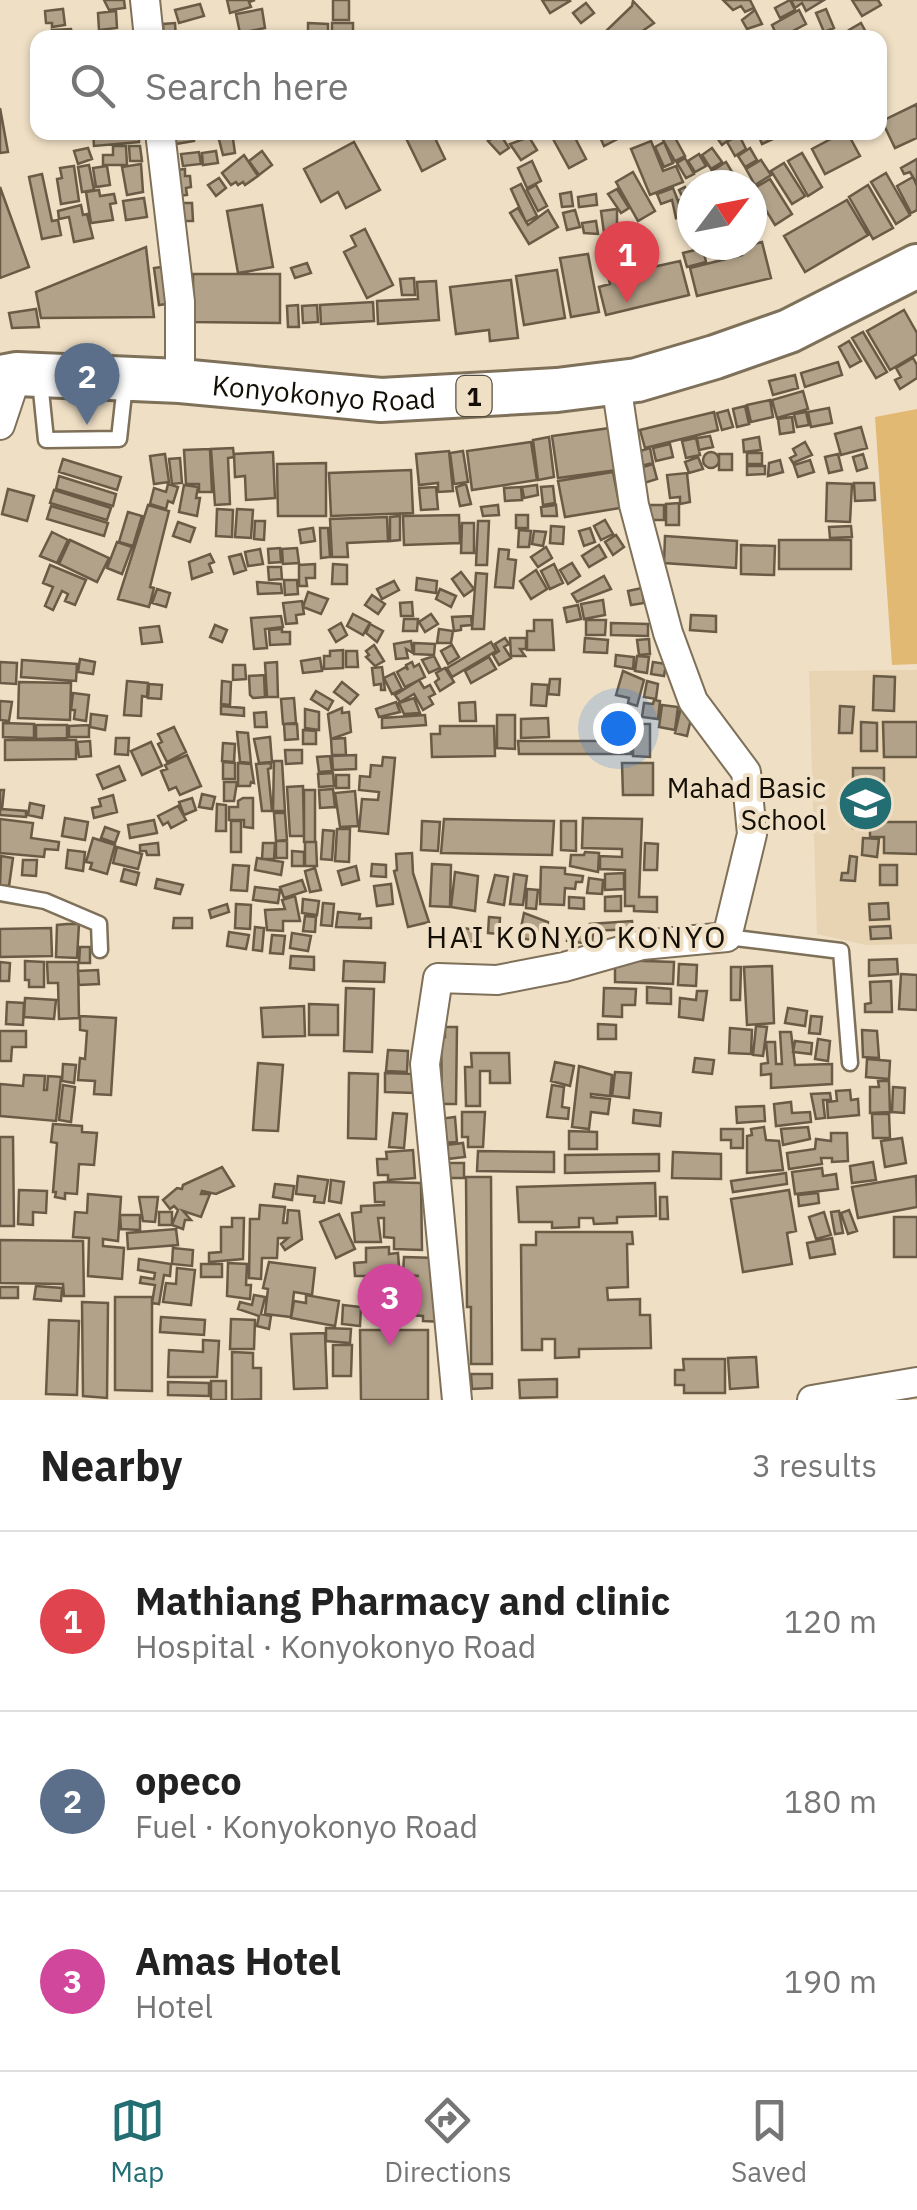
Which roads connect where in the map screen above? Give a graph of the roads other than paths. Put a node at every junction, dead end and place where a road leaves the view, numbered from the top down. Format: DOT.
graph roads {
  1 [pos="145,0"];
  2 [pos="147,30"];
  3 [pos="161,140"];
  4 [pos="917,266"];
  5 [pos="13,374"];
  6 [pos="126,379"];
  7 [pos="180,381"];
  8 [pos="616,382"];
  9 [pos="0,425"];
  10 [pos="0,893"];
  11 [pos="727,937"];
  12 [pos="100,950"];
  13 [pos="850,1062"];
  14 [pos="917,1382"];
  15 [pos="458,1400"];
  16 [pos="812,1400"];
  1 -- 2 [label="street"];
  3 -- 7 [label="street"];
  4 -- 8 [label="main road, Konyokonyo Road / 1"];
  5 -- 6 [label="main road, Konyokonyo Road / 1"];
  5 -- 6 [label="lane"];
  5 -- 9 [label="street"];
  6 -- 7 [label="main road, Konyokonyo Road / 1"];
  7 -- 8 [label="main road, Konyokonyo Road / 1"];
  8 -- 11 [label="street"];
  10 -- 12 [label="lane"];
  11 -- 13 [label="lane"];
  11 -- 15 [label="street"];
  14 -- 16 [label="street"];
}
